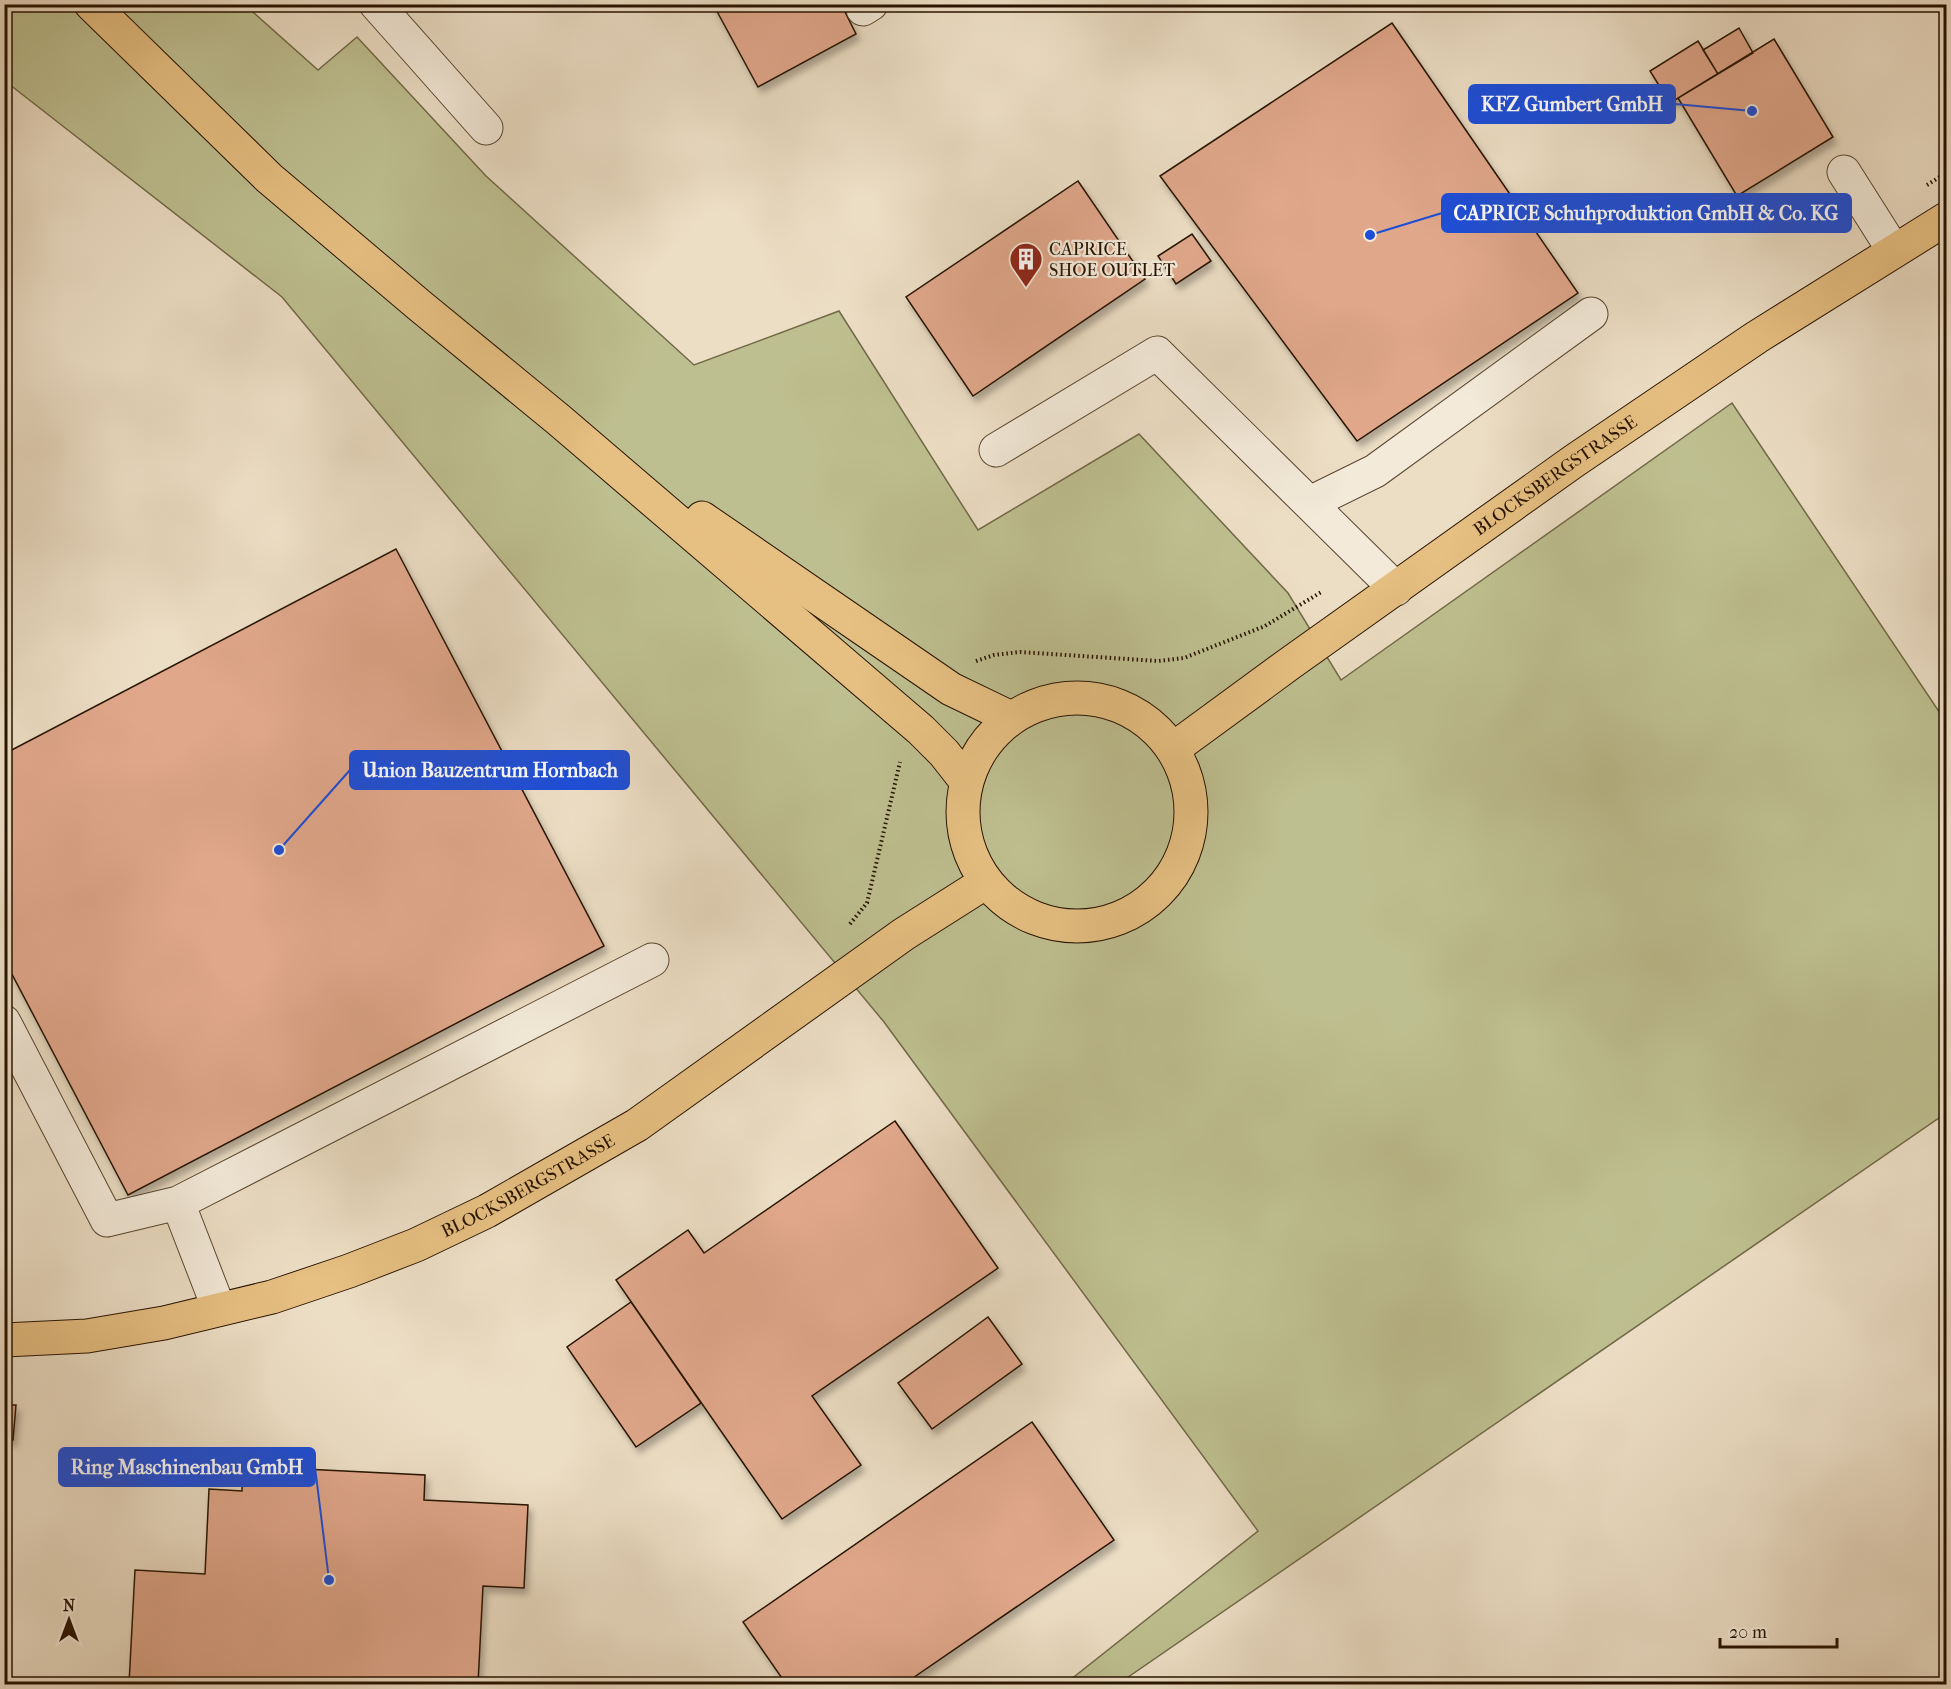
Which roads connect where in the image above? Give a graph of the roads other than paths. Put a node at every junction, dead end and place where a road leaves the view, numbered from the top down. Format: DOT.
graph roads {
  1 [pos="91,4"];
  2 [pos="376,4"];
  3 [pos="486,128"];
  4 [pos="1844,172"];
  5 [pos="1947,219"];
  6 [pos="1894,251"];
  7 [pos="1591,314"];
  8 [pos="559,420"];
  9 [pos="996,450"];
  10 [pos="1310,503"];
  11 [pos="1396,589"];
  12 [pos="1011,718"];
  13 [pos="1173,749"];
  14 [pos="966,781"];
  15 [pos="986,882"];
  16 [pos="652,960"];
  17 [pos="4,1022"];
  18 [pos="178,1203"];
  19 [pos="219,1309"];
  20 [pos="4,1340"];
  1 -- 8 [label="main road"];
  2 -- 3 [label="lane"];
  4 -- 6 [label="lane"];
  5 -- 6 [label="main road, BLOCKSBERGSTRASSE"];
  6 -- 11 [label="main road, BLOCKSBERGSTRASSE"];
  7 -- 10 [label="lane"];
  8 -- 12 [label="main road"];
  8 -- 14 [label="main road"];
  9 -- 10 [label="lane"];
  10 -- 11 [label="lane"];
  11 -- 13 [label="main road, BLOCKSBERGSTRASSE"];
  12 -- 13 [label="main road"];
  12 -- 14 [label="main road"];
  13 -- 15 [label="main road"];
  14 -- 15 [label="main road"];
  15 -- 19 [label="main road, BLOCKSBERGSTRASSE"];
  16 -- 18 [label="lane"];
  17 -- 18 [label="lane"];
  18 -- 19 [label="lane"];
  19 -- 20 [label="main road, BLOCKSBERGSTRASSE"];
}
